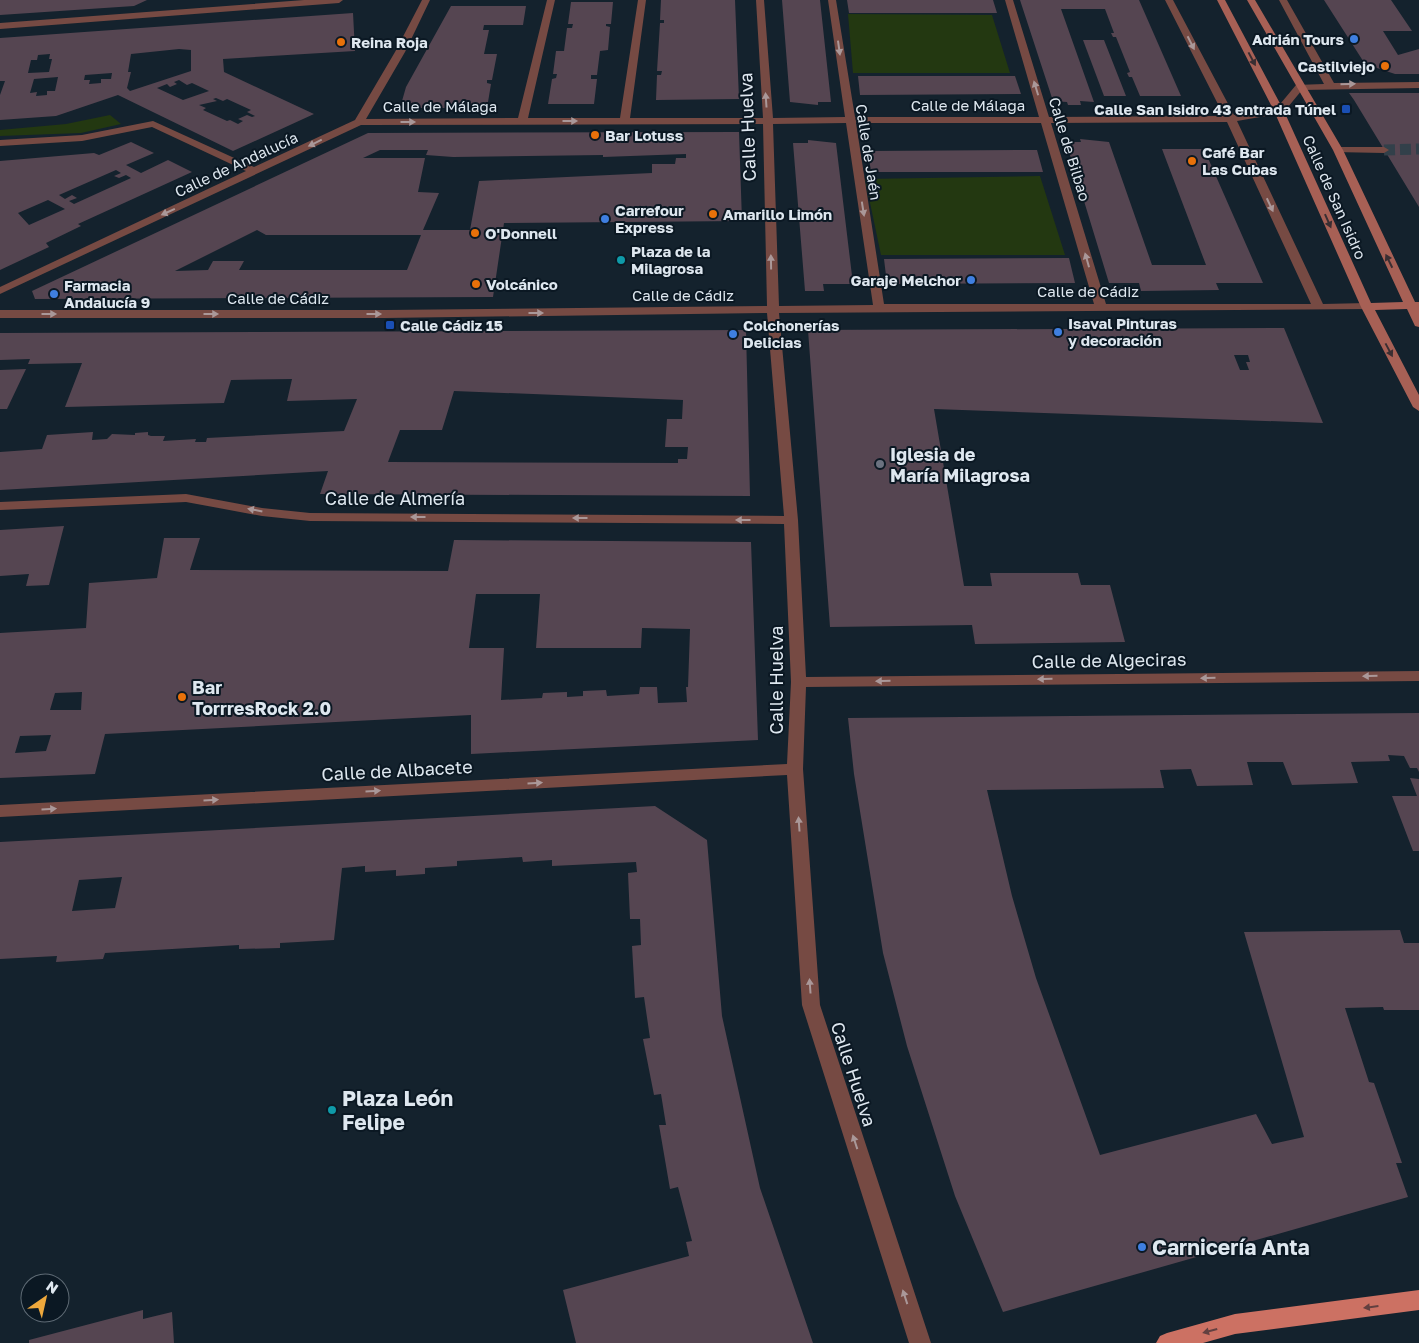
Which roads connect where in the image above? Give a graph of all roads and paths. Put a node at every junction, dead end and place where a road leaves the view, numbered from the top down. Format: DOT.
graph roads {
  1 [pos="187,0"];
  2 [pos="339,0"];
  3 [pos="426,0"];
  4 [pos="551,0"];
  5 [pos="642,0"];
  6 [pos="760,0"];
  7 [pos="832,0"];
  8 [pos="1009,0"];
  9 [pos="1168,0"];
  10 [pos="1221,0"];
  11 [pos="1251,0"];
  12 [pos="1283,0"];
  13 [pos="184,12"];
  14 [pos="0,26"];
  15 [pos="1330,85"];
  16 [pos="1419,85"];
  17 [pos="1300,87"];
  18 [pos="1279,111"];
  19 [pos="768,119"];
  20 [pos="1046,119"];
  21 [pos="1231,119"];
  22 [pos="625,120"];
  23 [pos="522,121"];
  24 [pos="849,121"];
  25 [pos="359,122"];
  26 [pos="0,143"];
  27 [pos="1338,150"];
  28 [pos="1384,150"];
  29 [pos="256,172"];
  30 [pos="0,291"];
  31 [pos="1414,305"];
  32 [pos="1318,306"];
  33 [pos="1101,307"];
  34 [pos="1367,307"];
  35 [pos="879,308"];
  36 [pos="773,311"];
  37 [pos="0,314"];
  38 [pos="1419,322"];
  39 [pos="1419,407"];
  40 [pos="0,506"];
  41 [pos="791,520"];
  42 [pos="1419,676"];
  43 [pos="799,682"];
  44 [pos="795,769"];
  45 [pos="0,811"];
  46 [pos="1419,1300"];
  47 [pos="920,1343"];
  48 [pos="1167,1343"];
  1 -- 13 [label="street"];
  2 -- 13 [label="street"];
  3 -- 25 [label="street"];
  4 -- 23 [label="street, Calle de Málaga"];
  5 -- 22 [label="street"];
  19 -- 6 [label="street, Calle Huelva, one-way"];
  7 -- 24 [label="street, Calle de Jaén, one-way"];
  20 -- 8 [label="street, Calle de Bilbao, one-way"];
  9 -- 21 [label="street, one-way"];
  10 -- 18 [label="main road, Calle de San Isidro, one-way"];
  11 -- 17 [label="main road, Calle de San Isidro"];
  12 -- 15 [label="street"];
  13 -- 14 [label="street"];
  15 -- 16 [label="street, one-way"];
  15 -- 17 [label="street"];
  17 -- 18 [label="street"];
  17 -- 27 [label="main road, Calle de San Isidro"];
  18 -- 21 [label="street, Calle de Málaga"];
  18 -- 34 [label="main road, Calle de San Isidro, one-way"];
  19 -- 22 [label="street, Calle de Málaga"];
  19 -- 24 [label="street, Calle de Málaga"];
  36 -- 19 [label="street, Calle Huelva, one-way"];
  20 -- 21 [label="street, Calle de Málaga"];
  20 -- 24 [label="street, Calle de Málaga"];
  33 -- 20 [label="street, Calle de Bilbao, one-way"];
  21 -- 32 [label="street, one-way"];
  23 -- 22 [label="street, Calle de Málaga, one-way"];
  25 -- 23 [label="street, Calle de Málaga, one-way"];
  24 -- 35 [label="street, Calle de Jaén, one-way"];
  25 -- 29 [label="street, Calle de Andalucía, one-way"];
  26 -- 29 [label="street"];
  27 -- 28 [label="street"];
  31 -- 27 [label="main road, Calle de San Isidro, one-way"];
  29 -- 30 [label="street, Calle de Andalucía, one-way"];
  31 -- 34 [label="main road"];
  31 -- 38 [label="main road, Calle de San Isidro"];
  32 -- 33 [label="street, Calle de Cádiz"];
  32 -- 34 [label="street, Calle de Cádiz"];
  33 -- 35 [label="street, Calle de Cádiz"];
  34 -- 39 [label="main road, Calle de San Isidro, one-way"];
  35 -- 36 [label="street, Calle de Cádiz"];
  37 -- 36 [label="street, Calle de Cádiz, one-way"];
  36 -- 41 [label="street, Calle Huelva"];
  41 -- 40 [label="street, Calle de Almería, one-way"];
  41 -- 43 [label="street, Calle Huelva"];
  42 -- 43 [label="street, Calle de Algeciras, one-way"];
  43 -- 44 [label="street, Calle Huelva"];
  45 -- 44 [label="street, Calle de Albacete, one-way"];
  47 -- 44 [label="street, Calle Huelva, one-way"];
  46 -- 48 [label="main road, one-way"];
}
